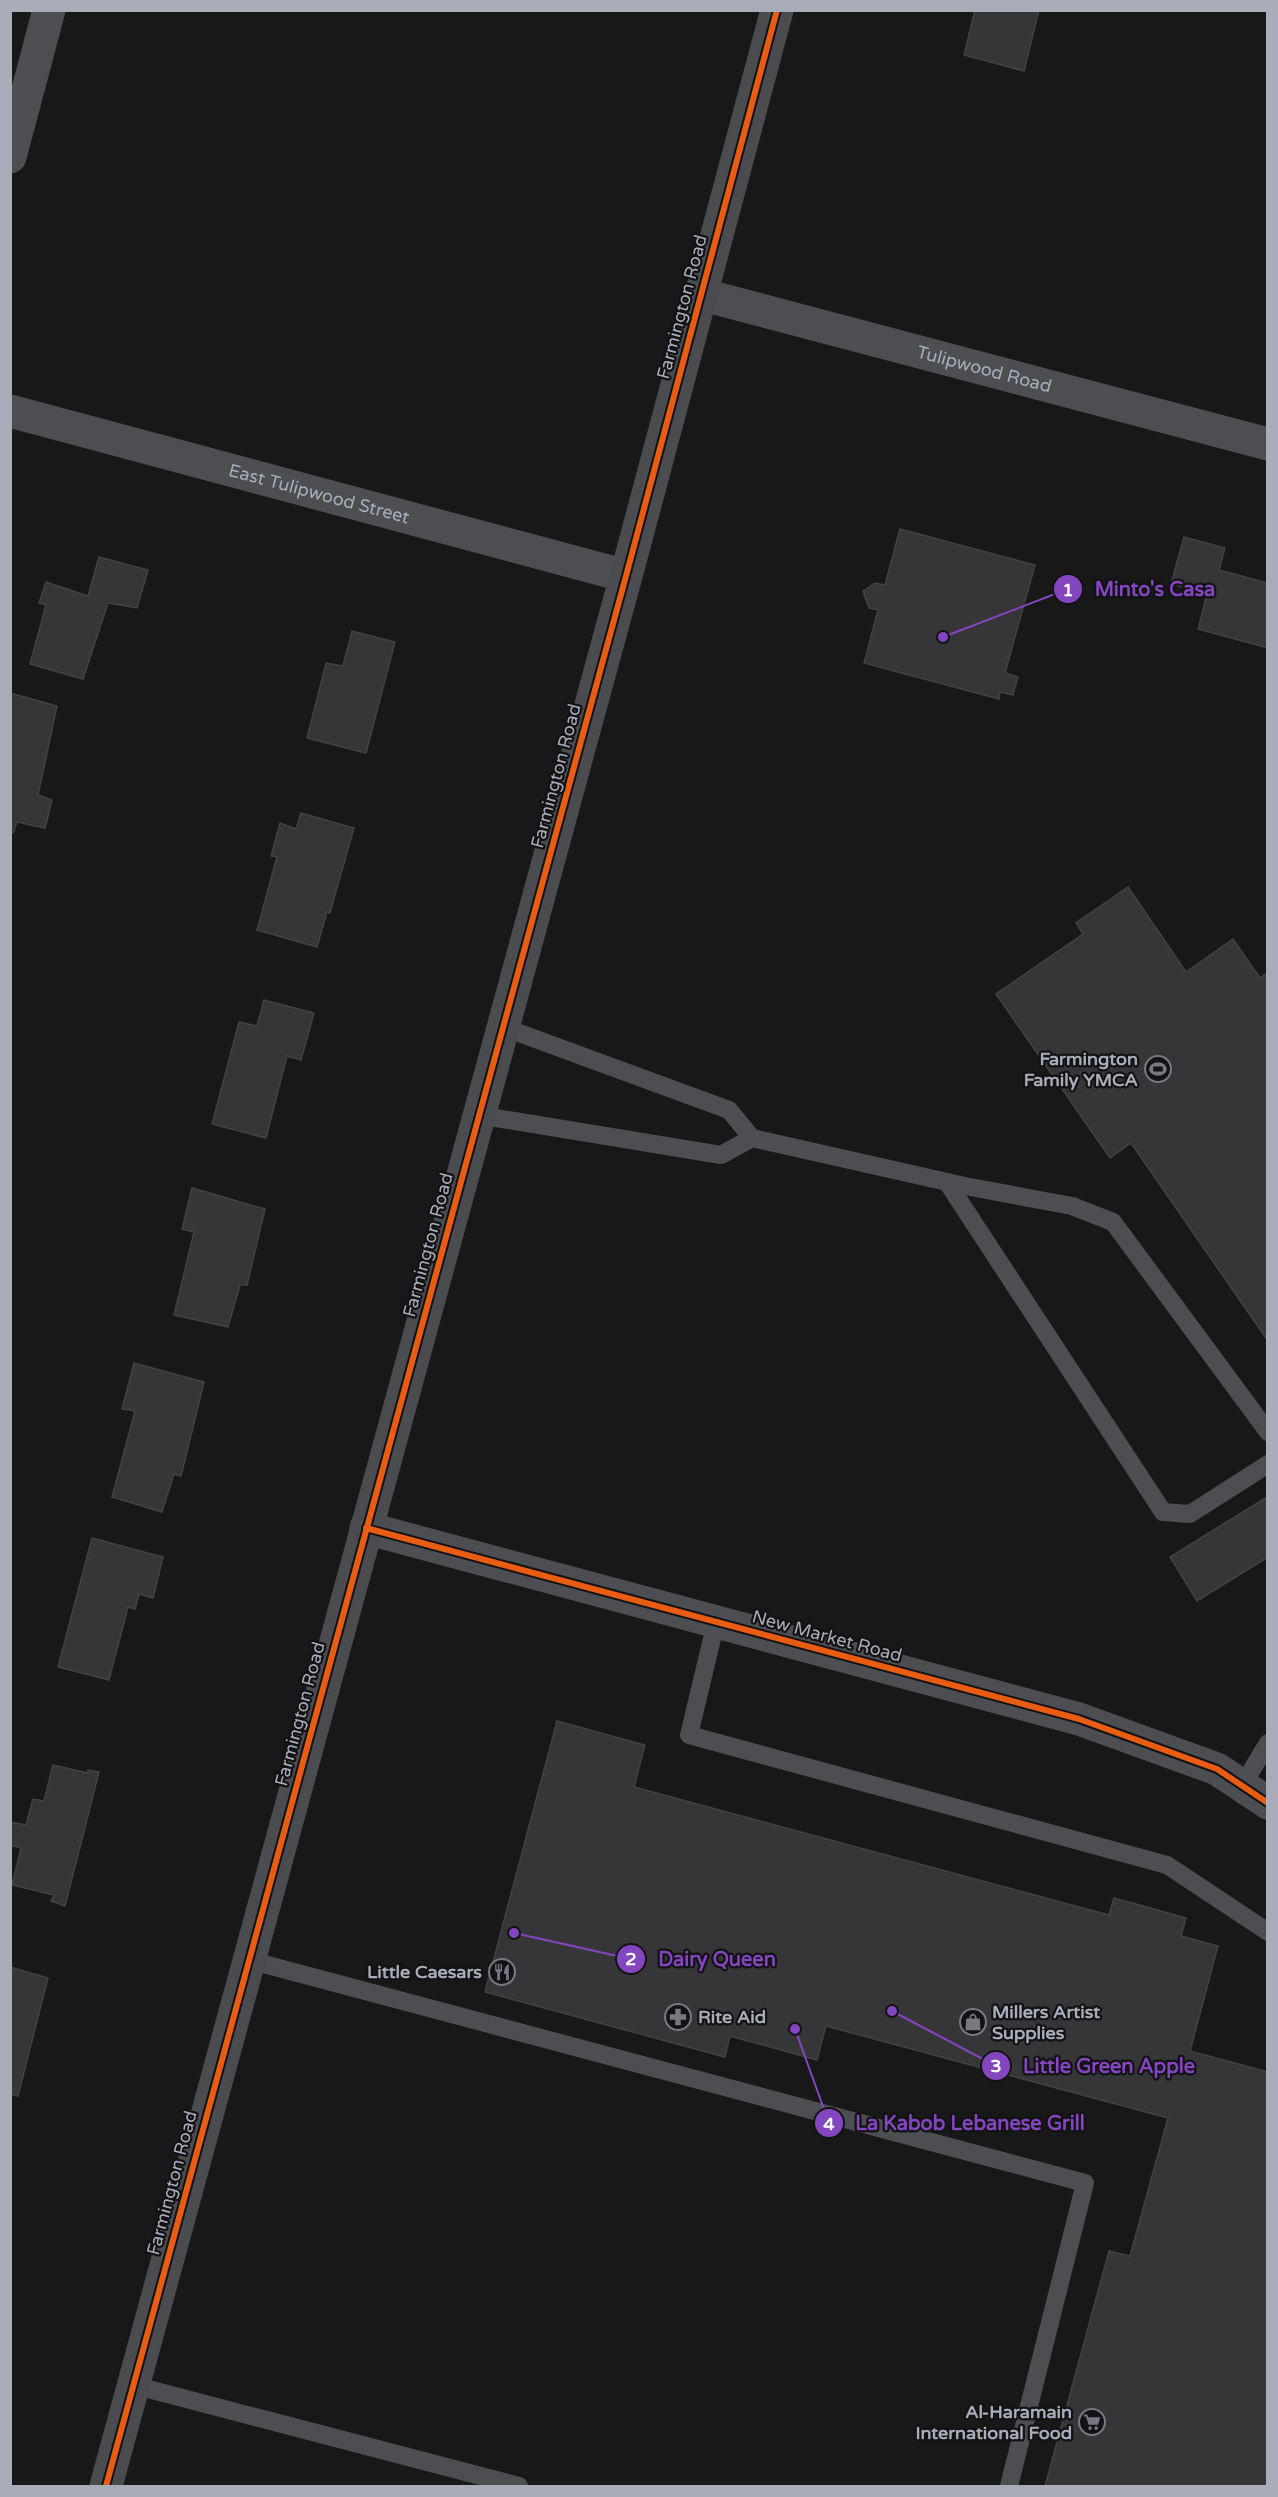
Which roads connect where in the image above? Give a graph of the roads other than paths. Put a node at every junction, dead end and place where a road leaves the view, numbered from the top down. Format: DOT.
graph roads {
  1 [pos="49,10"];
  2 [pos="777,10"];
  3 [pos="10,158"];
  4 [pos="700,294"];
  5 [pos="10,411"];
  6 [pos="1268,444"];
  7 [pos="626,576"];
  8 [pos="503,1027"];
  9 [pos="478,1115"];
  10 [pos="752,1138"];
  11 [pos="947,1182"];
  12 [pos="1268,1432"];
  13 [pos="1268,1464"];
  14 [pos="366,1528"];
  15 [pos="716,1622"];
  16 [pos="1268,1743"];
  17 [pos="1255,1795"];
  18 [pos="1268,1932"];
  19 [pos="249,1960"];
  20 [pos="133,2385"];
  21 [pos="106,2487"];
  22 [pos="519,2487"];
  23 [pos="1009,2487"];
  1 -- 3 [label="street"];
  2 -- 4 [label="street, Farmington Road"];
  4 -- 6 [label="street, Tulipwood Road"];
  4 -- 7 [label="street, Farmington Road"];
  5 -- 7 [label="street, East Tulipwood Street"];
  7 -- 8 [label="street, Farmington Road"];
  8 -- 9 [label="street, Farmington Road"];
  8 -- 10 [label="lane"];
  9 -- 10 [label="lane"];
  9 -- 14 [label="street, Farmington Road"];
  10 -- 11 [label="lane"];
  11 -- 12 [label="lane"];
  11 -- 13 [label="lane"];
  14 -- 15 [label="street, New Market Road"];
  14 -- 19 [label="street, Farmington Road"];
  15 -- 17 [label="street, New Market Road"];
  15 -- 18 [label="lane"];
  16 -- 17 [label="lane"];
  19 -- 20 [label="street, Farmington Road"];
  19 -- 23 [label="lane"];
  20 -- 21 [label="street, Farmington Road"];
  20 -- 22 [label="lane"];
}
